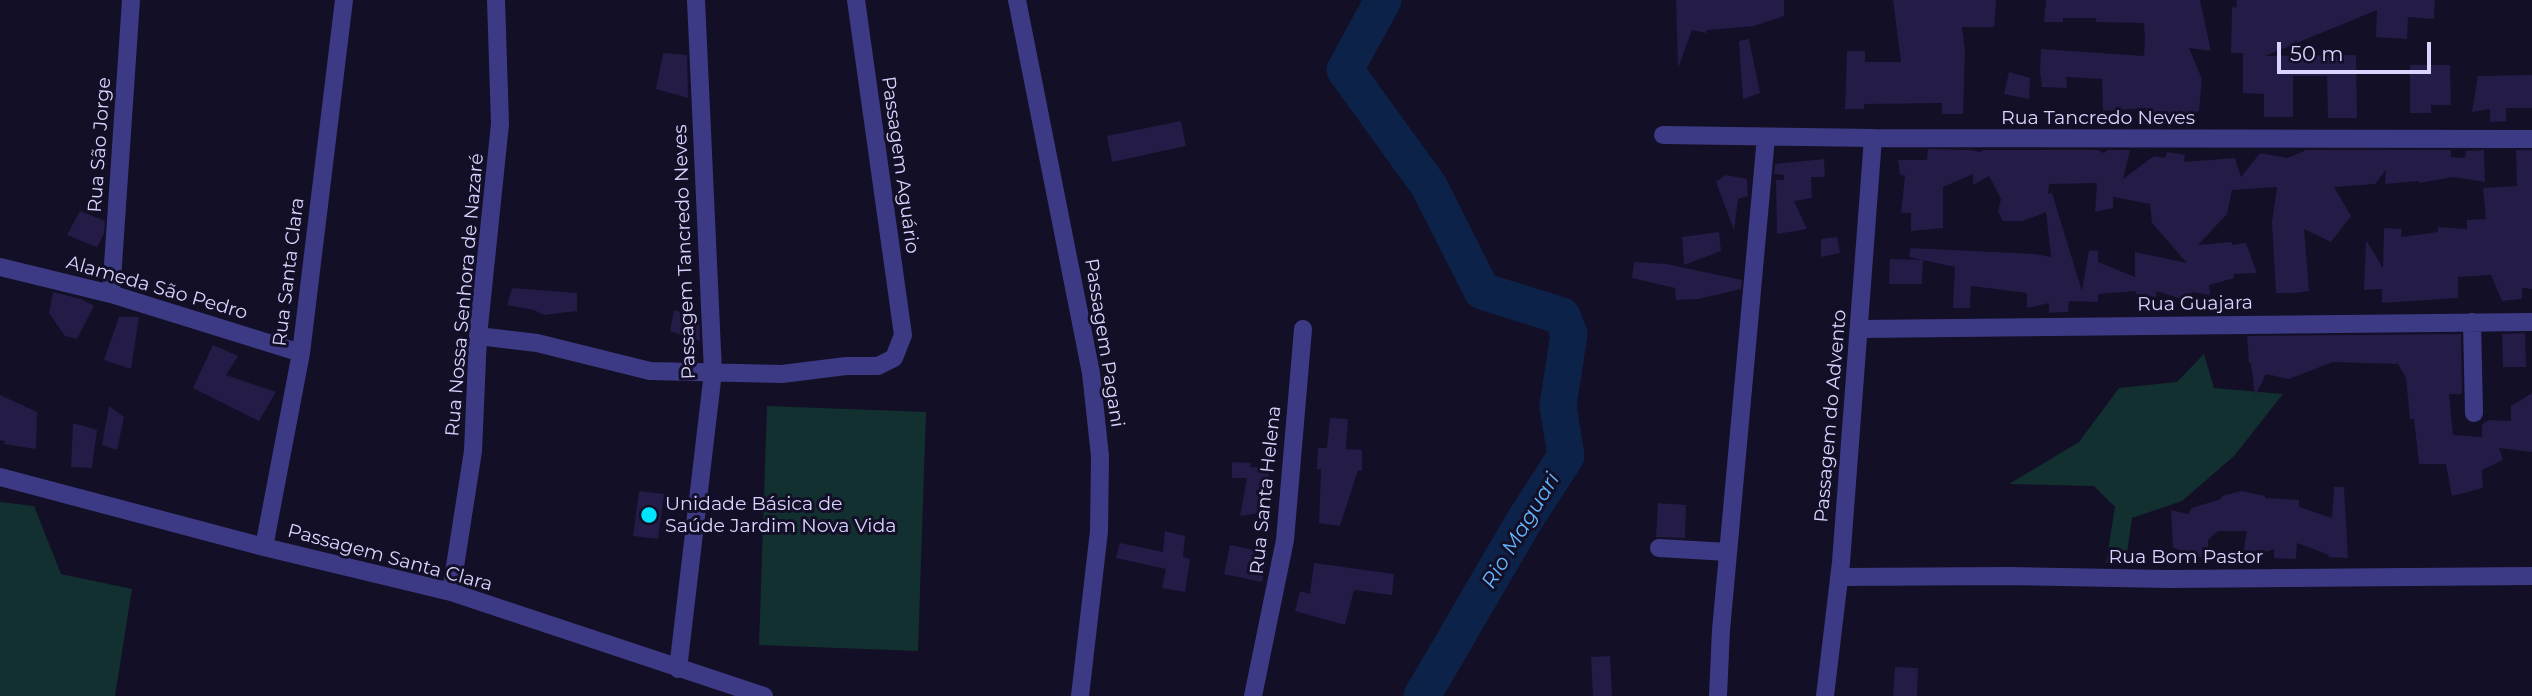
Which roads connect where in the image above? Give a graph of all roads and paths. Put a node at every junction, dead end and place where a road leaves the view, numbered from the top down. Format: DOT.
graph roads {
  1 [pos="131,0"];
  2 [pos="344,0"];
  3 [pos="496,0"];
  4 [pos="696,0"];
  5 [pos="856,0"];
  6 [pos="1017,0"];
  7 [pos="1663,135"];
  8 [pos="1766,137"];
  9 [pos="1873,138"];
  10 [pos="2532,139"];
  11 [pos="0,267"];
  12 [pos="111,294"];
  13 [pos="2472,322"];
  14 [pos="2532,322"];
  15 [pos="1303,329"];
  16 [pos="1859,329"];
  17 [pos="478,336"];
  18 [pos="301,353"];
  19 [pos="713,372"];
  20 [pos="2474,413"];
  21 [pos="0,477"];
  22 [pos="264,547"];
  23 [pos="1659,548"];
  24 [pos="1728,552"];
  25 [pos="2532,576"];
  26 [pos="1839,577"];
  27 [pos="451,593"];
  28 [pos="678,669"];
  29 [pos="764,696"];
  30 [pos="1080,696"];
  31 [pos="1253,696"];
  32 [pos="1718,696"];
  33 [pos="1825,696"];
  1 -- 12 [label="street, Rua São Jorge"];
  2 -- 18 [label="street, Rua Santa Clara"];
  3 -- 17 [label="street, Rua Nossa Senhora de Nazaré"];
  4 -- 19 [label="street, Passagem Tancredo Neves"];
  5 -- 19 [label="street, Passagem Aguário"];
  6 -- 30 [label="street, Passagem Pagani"];
  7 -- 8 [label="street, Rua Tancredo Neves"];
  8 -- 9 [label="street, Rua Tancredo Neves"];
  8 -- 24 [label="street"];
  9 -- 10 [label="street, Rua Tancredo Neves"];
  9 -- 16 [label="street, Passagem do Advento"];
  11 -- 12 [label="street, Alameda São Pedro"];
  12 -- 18 [label="street, Alameda São Pedro"];
  13 -- 14 [label="street, Rua Guajara"];
  13 -- 16 [label="street, Rua Guajara"];
  13 -- 20 [label="street"];
  15 -- 31 [label="street, Rua Santa Helena"];
  16 -- 26 [label="street, Passagem do Advento"];
  17 -- 19 [label="street"];
  17 -- 27 [label="street, Rua Nossa Senhora de Nazaré"];
  18 -- 22 [label="street, Rua Santa Clara"];
  19 -- 28 [label="street, Passagem Tancredo Neves"];
  21 -- 22 [label="street, Passagem Santa Clara"];
  22 -- 27 [label="street, Passagem Santa Clara"];
  23 -- 24 [label="street"];
  24 -- 32 [label="street"];
  25 -- 26 [label="street, Rua Bom Pastor"];
  26 -- 33 [label="street, Passagem do Advento"];
  27 -- 28 [label="street, Passagem Santa Clara"];
  28 -- 29 [label="street, Passagem Santa Clara"];
}
